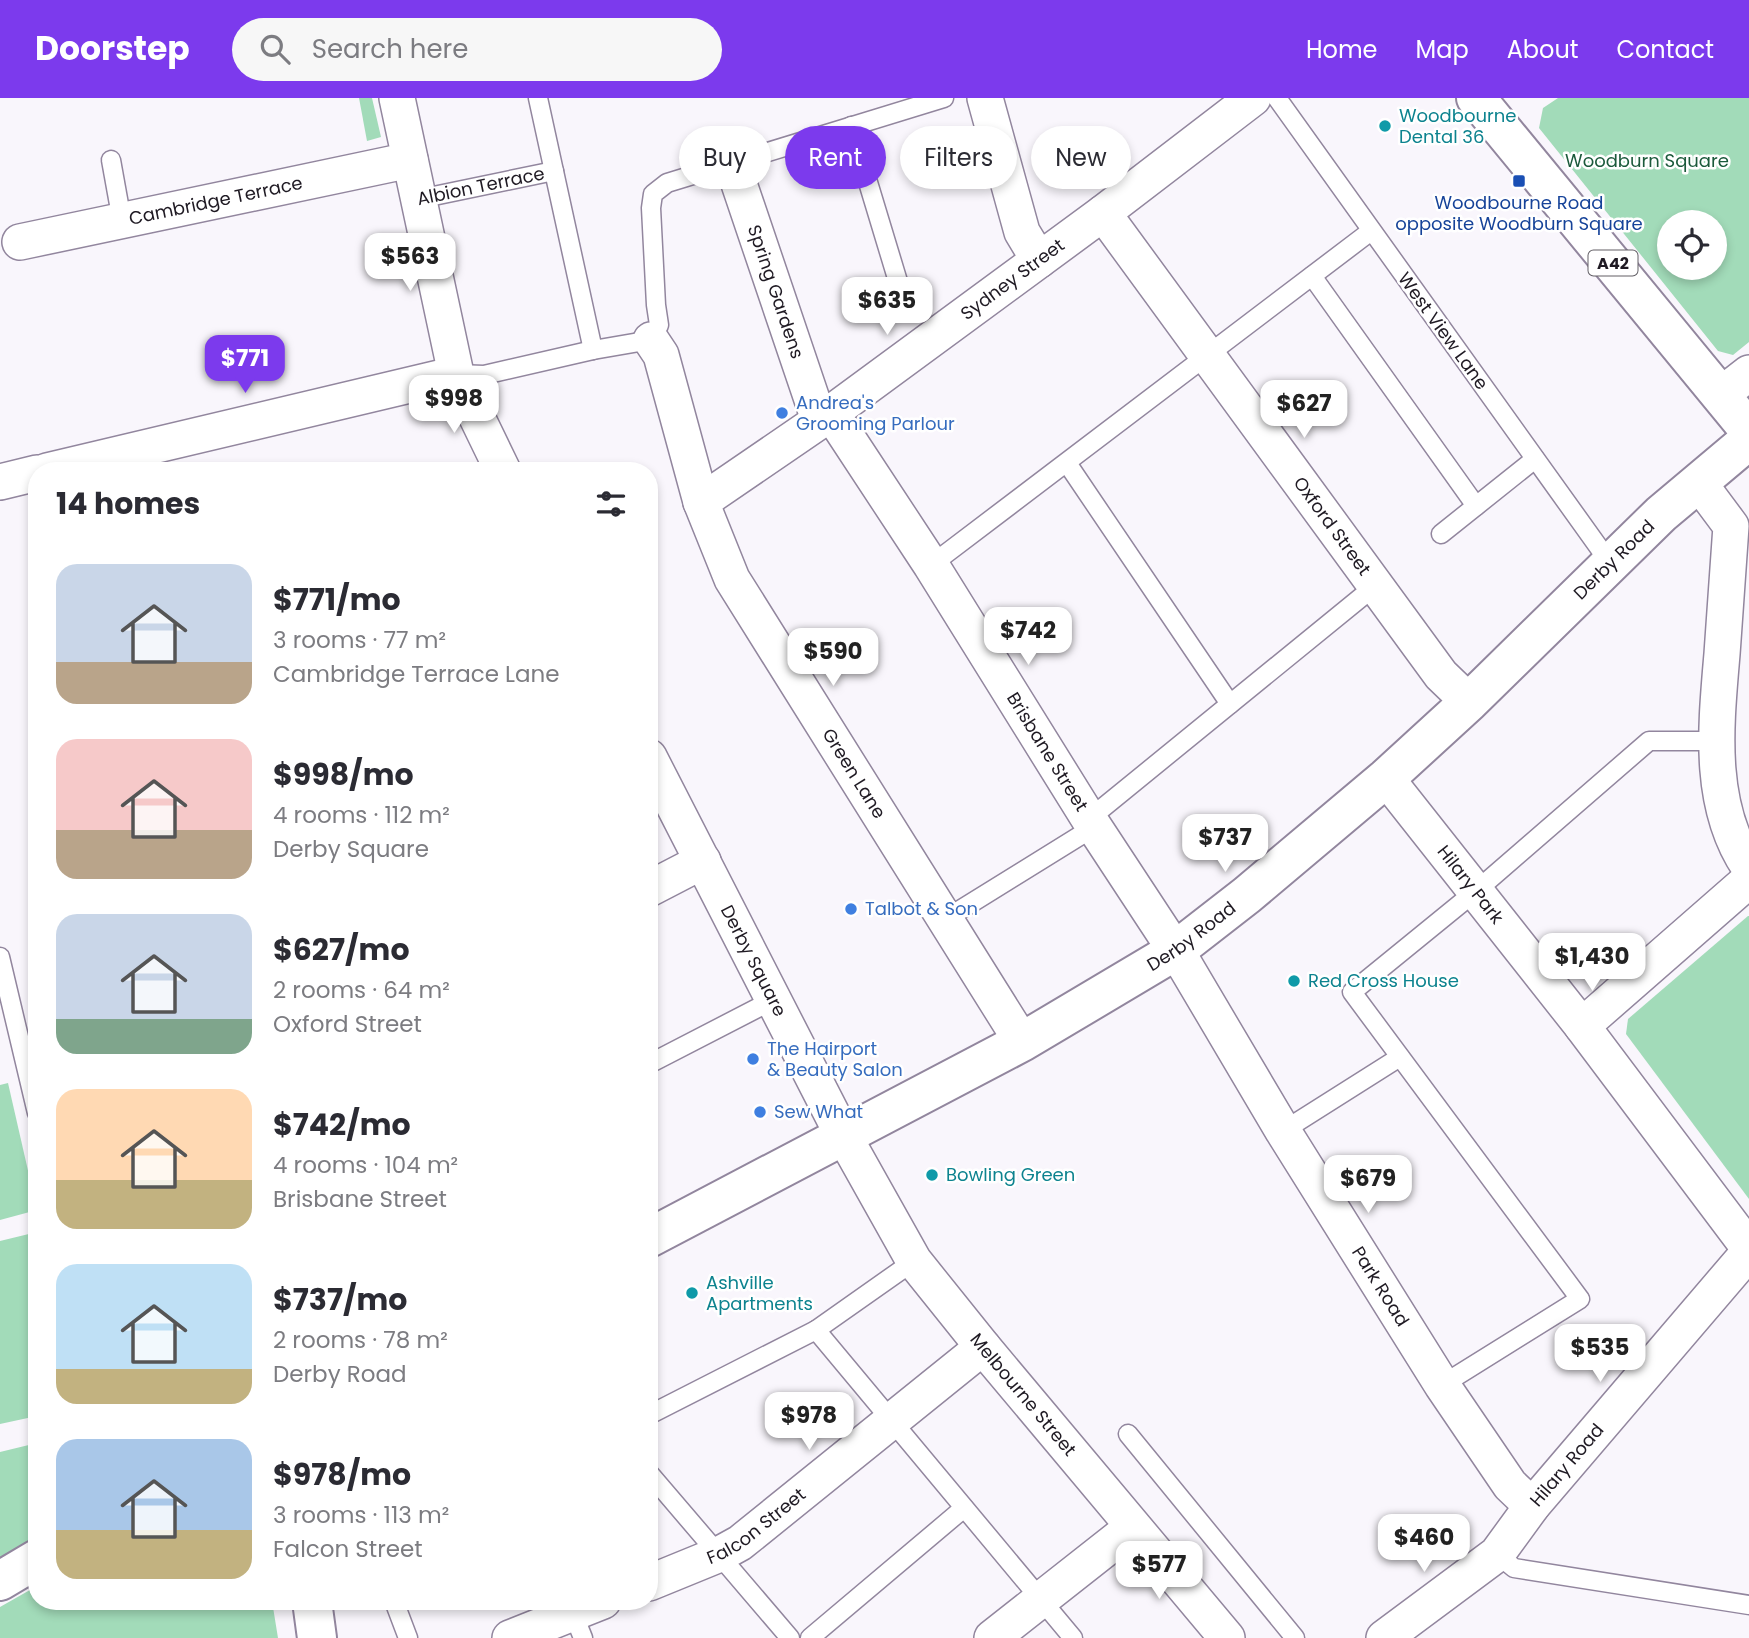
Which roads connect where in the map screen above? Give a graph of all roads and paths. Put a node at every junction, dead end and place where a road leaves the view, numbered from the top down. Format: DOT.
graph roads {
  1 [pos="397,98"];
  2 [pos="538,98"];
  3 [pos="944,98"];
  4 [pos="985,98"];
  5 [pos="1253,98"];
  6 [pos="1277,98"];
  7 [pos="1487,101"];
  8 [pos="851,126"];
  9 [pos="111,160"];
  10 [pos="410,160"];
  11 [pos="554,171"];
  12 [pos="679,179"];
  13 [pos="742,189"];
  14 [pos="870,189"];
  15 [pos="419,199"];
  16 [pos="1102,213"];
  17 [pos="122,220"];
  18 [pos="1371,231"];
  19 [pos="20,242"];
  20 [pos="1040,260"];
  21 [pos="1312,276"];
  22 [pos="906,308"];
  23 [pos="651,340"];
  24 [pos="593,349"];
  25 [pos="1208,355"];
  26 [pos="456,374"];
  27 [pos="1735,384"];
  28 [pos="825,416"];
  29 [pos="1749,429"];
  30 [pos="1749,440"];
  31 [pos="1535,459"];
  32 [pos="102,462"];
  33 [pos="499,462"];
  34 [pos="1067,463"];
  35 [pos="28,475"];
  36 [pos="0,482"];
  37 [pos="1699,483"];
  38 [pos="701,502"];
  39 [pos="1475,506"];
  40 [pos="1441,534"];
  41 [pos="1610,563"];
  42 [pos="931,565"];
  43 [pos="1375,586"];
  44 [pos="1469,702"];
  45 [pos="1230,704"];
  46 [pos="1715,741"];
  47 [pos="658,774"];
  48 [pos="1386,778"];
  49 [pos="1092,823"];
  50 [pos="703,862"];
  51 [pos="1749,867"];
  52 [pos="1749,880"];
  53 [pos="658,884"];
  54 [pos="1476,891"];
  55 [pos="944,920"];
  56 [pos="1175,951"];
  57 [pos="0,957"];
  58 [pos="773,1000"];
  59 [pos="1583,1026"];
  60 [pos="1022,1042"];
  61 [pos="1400,1057"];
  62 [pos="658,1059"];
  63 [pos="28,1075"];
  64 [pos="1283,1131"];
  65 [pos="843,1136"];
  66 [pos="658,1233"];
  67 [pos="1749,1250"];
  68 [pos="914,1261"];
  69 [pos="816,1329"];
  70 [pos="983,1347"];
  71 [pos="1443,1385"];
  72 [pos="658,1410"];
  73 [pos="892,1421"];
  74 [pos="1128,1434"];
  75 [pos="658,1483"];
  76 [pos="1532,1506"];
  77 [pos="964,1508"];
  78 [pos="1133,1527"];
  79 [pos="1497,1554"];
  80 [pos="720,1555"];
  81 [pos="28,1564"];
  82 [pos="658,1579"];
  83 [pos="0,1580"];
  84 [pos="1040,1598"];
  85 [pos="1749,1605"];
  86 [pos="313,1610"];
  87 [pos="397,1610"];
  88 [pos="586,1618"];
  89 [pos="317,1638"];
  90 [pos="408,1638"];
  91 [pos="510,1638"];
  92 [pos="790,1638"];
  93 [pos="810,1638"];
  94 [pos="992,1638"];
  95 [pos="1073,1638"];
  96 [pos="1227,1638"];
  97 [pos="1295,1638"];
  98 [pos="1384,1638"];
  1 -- 10 [label="street"];
  2 -- 11 [label="lane"];
  3 -- 8 [label="lane"];
  4 -- 20 [label="street"];
  5 -- 16 [label="street, Sydney Street"];
  6 -- 18 [label="lane, West View Lane"];
  7 -- 27 [label="main road, A42"];
  9 -- 17 [label="lane"];
  10 -- 15 [label="street"];
  10 -- 17 [label="street, Cambridge Terrace"];
  11 -- 15 [label="lane, Albion Terrace"];
  11 -- 24 [label="lane"];
  12 -- 23 [label="lane"];
  13 -- 28 [label="street, Spring Gardens"];
  14 -- 22 [label="lane"];
  15 -- 26 [label="street, Albion Terrace"];
  16 -- 20 [label="street, Sydney Street"];
  16 -- 25 [label="street, Oxford Street"];
  17 -- 19 [label="street, Cambridge Terrace"];
  18 -- 21 [label="lane"];
  18 -- 31 [label="lane, West View Lane"];
  20 -- 28 [label="street, Sydney Street"];
  21 -- 25 [label="lane"];
  21 -- 39 [label="lane"];
  23 -- 24 [label="lane"];
  23 -- 38 [label="street, Green Lane"];
  24 -- 26 [label="lane"];
  25 -- 34 [label="lane"];
  25 -- 43 [label="street, Oxford Street"];
  26 -- 32 [label="street"];
  26 -- 33 [label="street"];
  27 -- 29 [label="main road, A42"];
  28 -- 38 [label="street, Sydney Street"];
  28 -- 42 [label="street, Brisbane Street"];
  30 -- 37 [label="main road, Derby Road"];
  31 -- 39 [label="lane"];
  31 -- 41 [label="lane, West View Lane"];
  34 -- 42 [label="lane"];
  34 -- 45 [label="lane"];
  35 -- 36 [label="street"];
  37 -- 41 [label="main road, Derby Road"];
  37 -- 46 [label="street"];
  38 -- 55 [label="street, Green Lane"];
  39 -- 40 [label="lane"];
  41 -- 44 [label="main road, Derby Road"];
  42 -- 49 [label="street, Brisbane Street"];
  43 -- 44 [label="street, Oxford Street"];
  43 -- 45 [label="lane"];
  44 -- 48 [label="main road, Derby Road"];
  45 -- 49 [label="lane"];
  46 -- 51 [label="street"];
  46 -- 54 [label="lane"];
  47 -- 50 [label="street, Derby Square"];
  48 -- 54 [label="street, Hilary Park"];
  48 -- 56 [label="main road, Derby Road"];
  49 -- 55 [label="lane"];
  49 -- 56 [label="street, Brisbane Street"];
  50 -- 53 [label="street"];
  50 -- 58 [label="street, Derby Square"];
  52 -- 59 [label="street"];
  54 -- 59 [label="street, Hilary Park"];
  54 -- 61 [label="lane"];
  55 -- 60 [label="street, Green Lane"];
  56 -- 60 [label="main road, Derby Road"];
  56 -- 64 [label="street, Park Road"];
  57 -- 63 [label="lane"];
  58 -- 62 [label="lane"];
  58 -- 65 [label="street, Derby Square"];
  59 -- 67 [label="street, Hilary Park"];
  60 -- 65 [label="main road, Derby Road"];
  61 -- 64 [label="lane"];
  61 -- 71 [label="lane"];
  64 -- 71 [label="street, Park Road"];
  65 -- 66 [label="main road, Derby Road"];
  65 -- 68 [label="street, Melbourne Street"];
  67 -- 76 [label="street, Hilary Road"];
  68 -- 69 [label="lane"];
  68 -- 70 [label="street, Melbourne Street"];
  69 -- 72 [label="lane"];
  69 -- 73 [label="lane"];
  70 -- 73 [label="street, Falcon Street"];
  70 -- 78 [label="street, Melbourne Street"];
  71 -- 76 [label="street, Park Road"];
  73 -- 77 [label="lane"];
  73 -- 80 [label="street, Falcon Street"];
  74 -- 97 [label="lane"];
  75 -- 80 [label="lane"];
  76 -- 79 [label="street, Hilary Road"];
  77 -- 84 [label="lane"];
  77 -- 93 [label="lane"];
  78 -- 84 [label="street"];
  78 -- 96 [label="street, Melbourne Street"];
  79 -- 85 [label="lane"];
  79 -- 98 [label="street, Hilary Road"];
  80 -- 82 [label="street, Falcon Street"];
  80 -- 92 [label="lane"];
  81 -- 83 [label="main road"];
  84 -- 94 [label="street"];
  84 -- 95 [label="lane"];
  86 -- 89 [label="main road"];
  87 -- 90 [label="lane"];
  88 -- 91 [label="street"];
}
